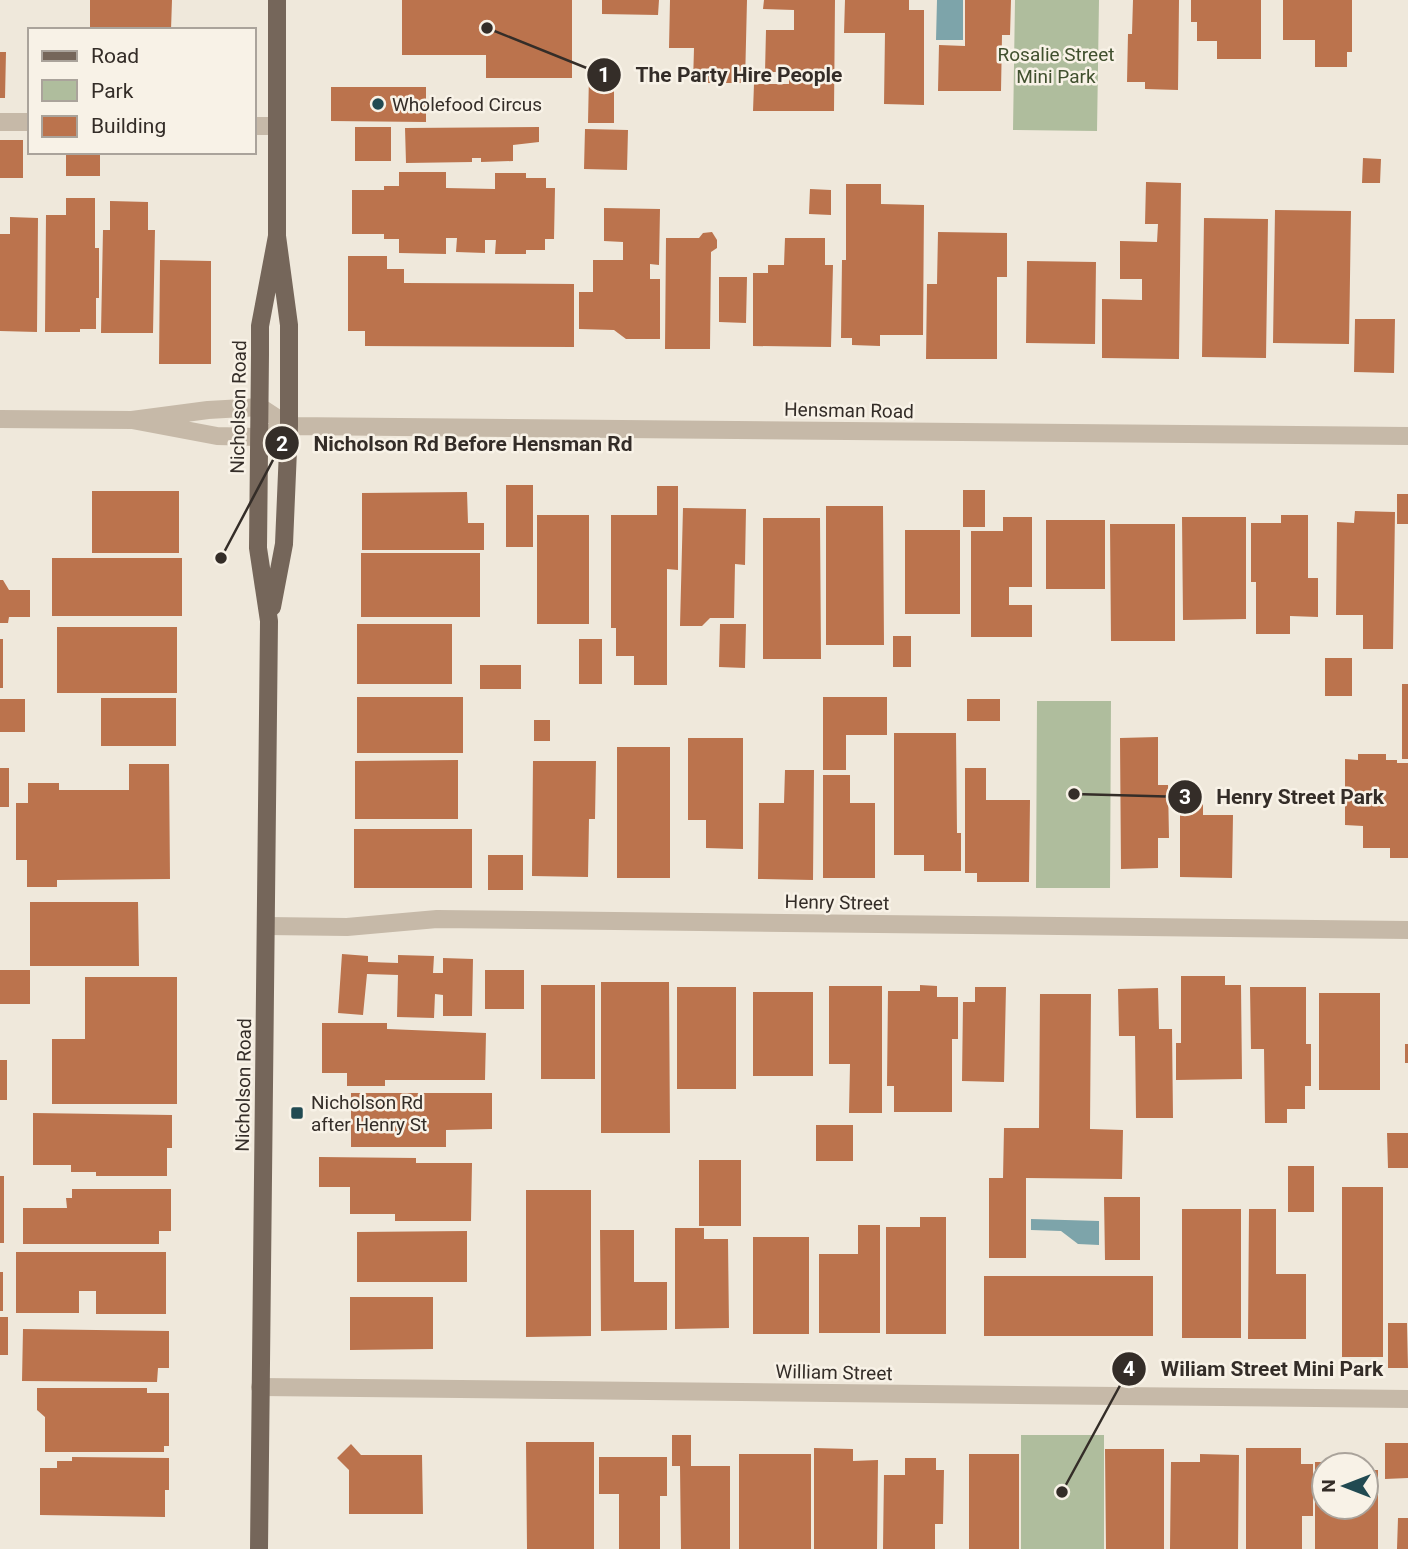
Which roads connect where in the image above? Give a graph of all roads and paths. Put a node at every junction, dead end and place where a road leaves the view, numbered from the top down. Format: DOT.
graph roads {
  1 [pos="277,0"];
  2 [pos="0,122"];
  3 [pos="28,122"];
  4 [pos="256,126"];
  5 [pos="277,126"];
  6 [pos="277,236"];
  7 [pos="260,407"];
  8 [pos="0,419"];
  9 [pos="132,420"];
  10 [pos="289,426"];
  11 [pos="1408,436"];
  12 [pos="259,437"];
  13 [pos="269,621"];
  14 [pos="267,926"];
  15 [pos="1408,930"];
  16 [pos="260,1387"];
  17 [pos="1408,1399"];
  18 [pos="259,1549"];
  1 -- 5 [label="main road, Nicholson Road"];
  2 -- 3 [label="street"];
  4 -- 5 [label="street"];
  5 -- 6 [label="main road, Nicholson Road"];
  6 -- 7 [label="main road, Nicholson Road"];
  6 -- 10 [label="main road, Nicholson Road"];
  7 -- 9 [label="street, Hensman Road"];
  7 -- 10 [label="street"];
  7 -- 12 [label="main road, Nicholson Road"];
  8 -- 9 [label="street, Hensman Road"];
  9 -- 12 [label="street, Hensman Road"];
  10 -- 11 [label="street, Hensman Road"];
  10 -- 12 [label="street, Hensman Road"];
  10 -- 13 [label="main road, Nicholson Road"];
  12 -- 13 [label="main road, Nicholson Road"];
  13 -- 14 [label="main road, Nicholson Road"];
  14 -- 15 [label="street, Henry Street"];
  14 -- 16 [label="main road, Nicholson Road"];
  16 -- 17 [label="street, William Street"];
  16 -- 18 [label="main road, Nicholson Road"];
}
